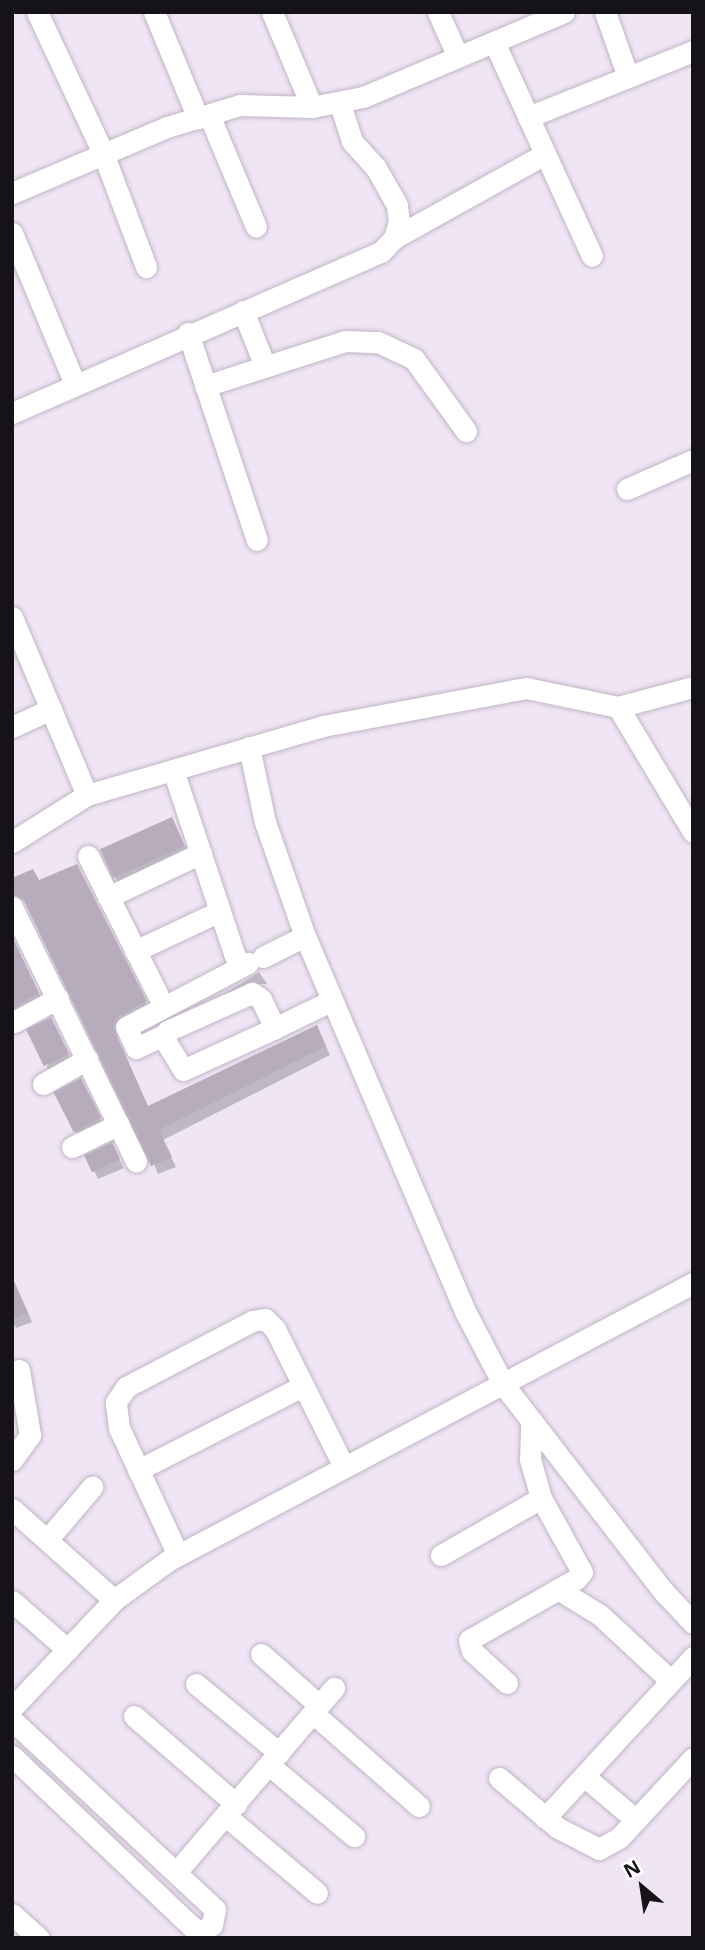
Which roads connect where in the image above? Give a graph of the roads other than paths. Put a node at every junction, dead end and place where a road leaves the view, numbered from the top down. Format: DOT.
graph roads {
  1 [pos="37,12"];
  2 [pos="153,12"];
  3 [pos="272,12"];
  4 [pos="438,12"];
  5 [pos="564,12"];
  6 [pos="605,12"];
  7 [pos="494,42"];
  8 [pos="693,51"];
  9 [pos="458,57"];
  10 [pos="627,74"];
  11 [pos="340,104"];
  12 [pos="312,107"];
  13 [pos="204,116"];
  14 [pos="528,117"];
  15 [pos="103,153"];
  16 [pos="545,154"];
  17 [pos="12,192"];
  18 [pos="256,227"];
  19 [pos="12,233"];
  20 [pos="394,238"];
  21 [pos="592,256"];
  22 [pos="146,267"];
  23 [pos="243,311"];
  24 [pos="188,333"];
  25 [pos="265,366"];
  26 [pos="75,384"];
  27 [pos="205,386"];
  28 [pos="12,413"];
  29 [pos="466,431"];
  30 [pos="693,460"];
  31 [pos="627,489"];
  32 [pos="257,540"];
  33 [pos="12,617"];
  34 [pos="693,687"];
  35 [pos="618,707"];
  36 [pos="51,709"];
  37 [pos="12,726"];
  38 [pos="249,747"];
  39 [pos="173,770"];
  40 [pos="87,795"];
  41 [pos="693,832"];
  42 [pos="12,842"];
  43 [pos="201,853"];
  44 [pos="88,856"];
  45 [pos="108,897"];
  46 [pos="12,907"];
  47 [pos="220,911"];
  48 [pos="304,936"];
  49 [pos="19,937"];
  50 [pos="135,951"];
  51 [pos="249,959"];
  52 [pos="158,995"];
  53 [pos="58,999"];
  54 [pos="331,1001"];
  55 [pos="14,1022"];
  56 [pos="275,1028"];
  57 [pos="164,1035"];
  58 [pos="87,1059"];
  59 [pos="43,1084"];
  60 [pos="119,1124"];
  61 [pos="72,1147"];
  62 [pos="136,1161"];
  63 [pos="693,1283"];
  64 [pos="19,1370"];
  65 [pos="503,1384"];
  66 [pos="303,1386"];
  67 [pos="531,1420"];
  68 [pos="12,1461"];
  69 [pos="344,1467"];
  70 [pos="138,1470"];
  71 [pos="92,1487"];
  72 [pos="541,1498"];
  73 [pos="12,1509"];
  74 [pos="47,1540"];
  75 [pos="177,1555"];
  76 [pos="440,1555"];
  77 [pos="558,1589"];
  78 [pos="114,1600"];
  79 [pos="12,1601"];
  80 [pos="693,1623"];
  81 [pos="68,1650"];
  82 [pos="261,1654"];
  83 [pos="693,1657"];
  84 [pos="671,1681"];
  85 [pos="507,1683"];
  86 [pos="196,1685"];
  87 [pos="334,1688"];
  88 [pos="12,1708"];
  89 [pos="316,1709"];
  90 [pos="134,1716"];
  91 [pos="12,1720"];
  92 [pos="12,1756"];
  93 [pos="693,1758"];
  94 [pos="274,1759"];
  95 [pos="584,1776"];
  96 [pos="499,1778"];
  97 [pos="419,1807"];
  98 [pos="231,1810"];
  99 [pos="545,1818"];
  100 [pos="636,1820"];
  101 [pos="354,1836"];
  102 [pos="178,1870"];
  103 [pos="317,1893"];
  104 [pos="12,1914"];
  105 [pos="39,1938"];
  1 -- 15 [label="street"];
  2 -- 13 [label="street"];
  3 -- 12 [label="street"];
  4 -- 9 [label="street"];
  5 -- 7 [label="street"];
  6 -- 10 [label="street"];
  7 -- 9 [label="street"];
  7 -- 14 [label="street"];
  8 -- 10 [label="street"];
  9 -- 11 [label="street"];
  10 -- 14 [label="street"];
  11 -- 12 [label="street"];
  11 -- 20 [label="street"];
  12 -- 13 [label="street"];
  13 -- 15 [label="street"];
  13 -- 18 [label="street"];
  14 -- 16 [label="street"];
  15 -- 17 [label="street"];
  15 -- 22 [label="street"];
  16 -- 20 [label="street"];
  16 -- 21 [label="street"];
  19 -- 26 [label="street"];
  20 -- 23 [label="street"];
  23 -- 24 [label="street"];
  23 -- 25 [label="street"];
  24 -- 26 [label="street"];
  24 -- 27 [label="street"];
  25 -- 27 [label="street"];
  25 -- 29 [label="street"];
  26 -- 28 [label="street"];
  27 -- 32 [label="street"];
  30 -- 31 [label="street"];
  33 -- 36 [label="street"];
  34 -- 35 [label="street"];
  35 -- 38 [label="street"];
  35 -- 41 [label="street"];
  36 -- 37 [label="street"];
  36 -- 40 [label="street"];
  38 -- 39 [label="street"];
  38 -- 48 [label="street"];
  39 -- 40 [label="street"];
  39 -- 43 [label="street"];
  40 -- 42 [label="street"];
  43 -- 45 [label="street"];
  43 -- 47 [label="street"];
  44 -- 45 [label="street"];
  45 -- 50 [label="street"];
  46 -- 49 [label="street"];
  47 -- 50 [label="street"];
  47 -- 51 [label="street"];
  48 -- 51 [label="street"];
  48 -- 54 [label="street"];
  49 -- 53 [label="street"];
  50 -- 52 [label="street"];
  51 -- 57 [label="street"];
  53 -- 55 [label="street"];
  53 -- 58 [label="street"];
  54 -- 56 [label="street"];
  54 -- 65 [label="street"];
  56 -- 57 [label="street"];
  56 -- 57 [label="street"];
  58 -- 59 [label="street"];
  58 -- 60 [label="street"];
  60 -- 61 [label="street"];
  60 -- 62 [label="street"];
  63 -- 65 [label="street"];
  64 -- 68 [label="street"];
  65 -- 67 [label="street"];
  65 -- 69 [label="street"];
  66 -- 69 [label="street"];
  66 -- 70 [label="street"];
  66 -- 70 [label="street"];
  67 -- 72 [label="street"];
  67 -- 80 [label="street"];
  69 -- 75 [label="street"];
  70 -- 75 [label="street"];
  71 -- 74 [label="street"];
  72 -- 76 [label="street"];
  72 -- 77 [label="street"];
  73 -- 74 [label="street"];
  74 -- 78 [label="street"];
  75 -- 78 [label="street"];
  77 -- 84 [label="street"];
  77 -- 85 [label="street"];
  78 -- 81 [label="street"];
  79 -- 81 [label="street"];
  81 -- 88 [label="street"];
  82 -- 89 [label="street"];
  83 -- 84 [label="street"];
  84 -- 95 [label="street"];
  86 -- 94 [label="street"];
  87 -- 89 [label="street"];
  89 -- 94 [label="street"];
  89 -- 97 [label="street"];
  90 -- 98 [label="street"];
  91 -- 102 [label="street"];
  92 -- 102 [label="street"];
  93 -- 100 [label="street"];
  94 -- 98 [label="street"];
  94 -- 101 [label="street"];
  95 -- 99 [label="street"];
  95 -- 100 [label="street"];
  96 -- 99 [label="street"];
  98 -- 102 [label="street"];
  98 -- 103 [label="street"];
  99 -- 100 [label="street"];
  104 -- 105 [label="street"];
}
